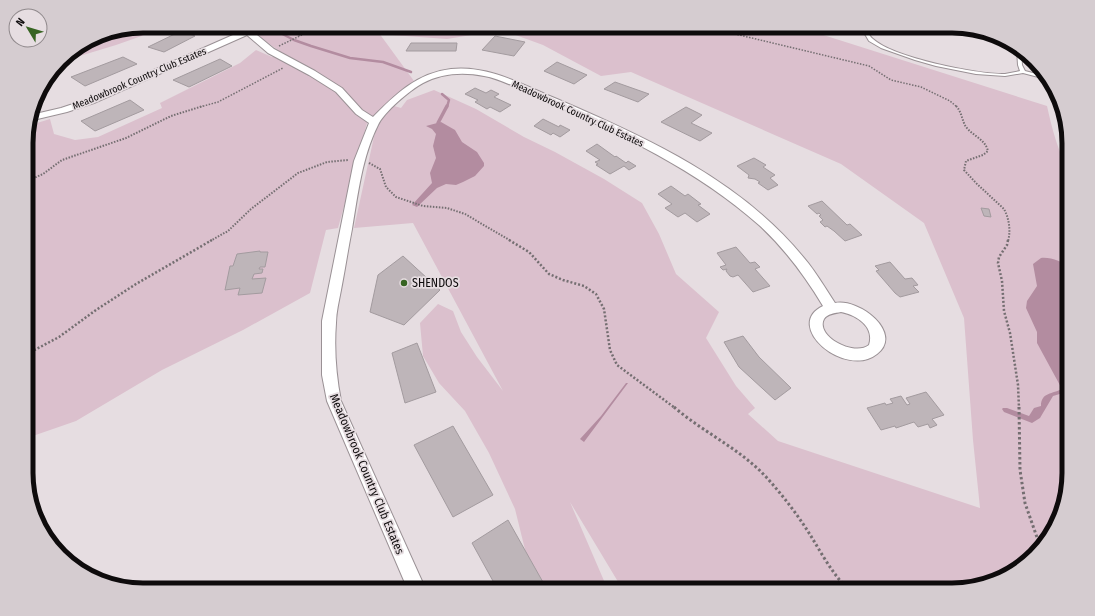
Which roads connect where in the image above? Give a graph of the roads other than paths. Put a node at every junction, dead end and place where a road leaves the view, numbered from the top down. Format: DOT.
graph roads {
  1 [pos="236,33"];
  2 [pos="249,33"];
  3 [pos="866,33"];
  4 [pos="1019,56"];
  5 [pos="1023,72"];
  6 [pos="1039,76"];
  7 [pos="37,116"];
  8 [pos="374,122"];
  9 [pos="831,308"];
  10 [pos="414,583"];
  1 -- 7 [label="street, Meadowbrook Country Club Estates"];
  2 -- 8 [label="street, Meadowbrook Country Club Estates"];
  3 -- 5 [label="lane"];
  4 -- 5 [label="lane"];
  5 -- 6 [label="lane"];
  8 -- 9 [label="street, Meadowbrook Country Club Estates"];
  8 -- 10 [label="street, Meadowbrook Country Club Estates"];
  9 -- 9 [label="street"];
}
